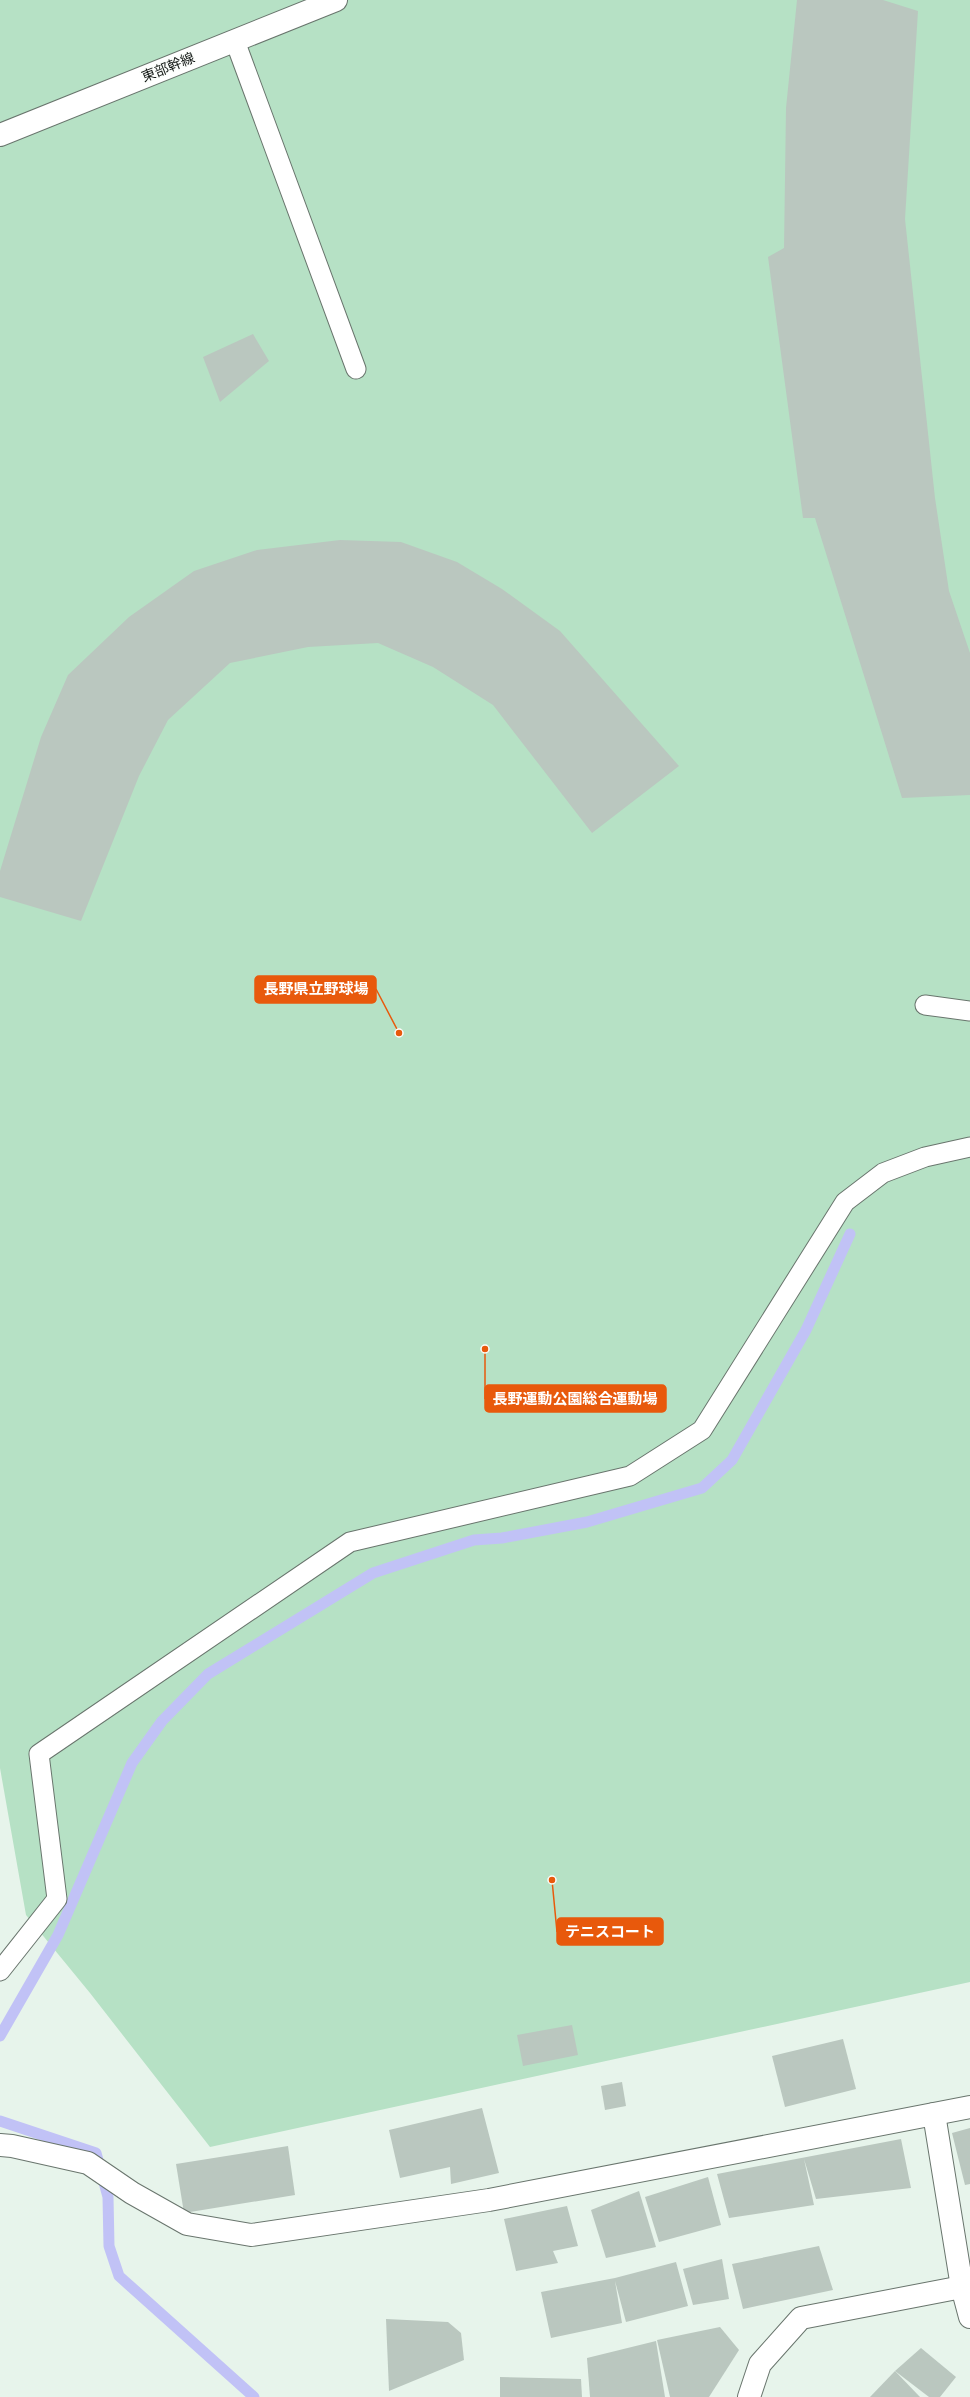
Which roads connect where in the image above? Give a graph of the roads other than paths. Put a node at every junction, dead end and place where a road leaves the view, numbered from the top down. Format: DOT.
graph roads {
  1 [pos="336,0"];
  2 [pos="235,41"];
  3 [pos="0,135"];
  4 [pos="356,369"];
  5 [pos="925,1005"];
  6 [pos="970,1011"];
  7 [pos="970,1147"];
  8 [pos="0,1972"];
  9 [pos="970,2107"];
  10 [pos="934,2114"];
  11 [pos="0,2145"];
  12 [pos="962,2287"];
  13 [pos="970,2317"];
  14 [pos="749,2397"];
  1 -- 2 [label="street, 東部幹線"];
  2 -- 3 [label="street, 東部幹線"];
  2 -- 4 [label="lane"];
  5 -- 6 [label="lane"];
  7 -- 8 [label="lane"];
  9 -- 10 [label="street"];
  10 -- 11 [label="street"];
  10 -- 12 [label="street"];
  12 -- 13 [label="street"];
  12 -- 14 [label="street"];
}
